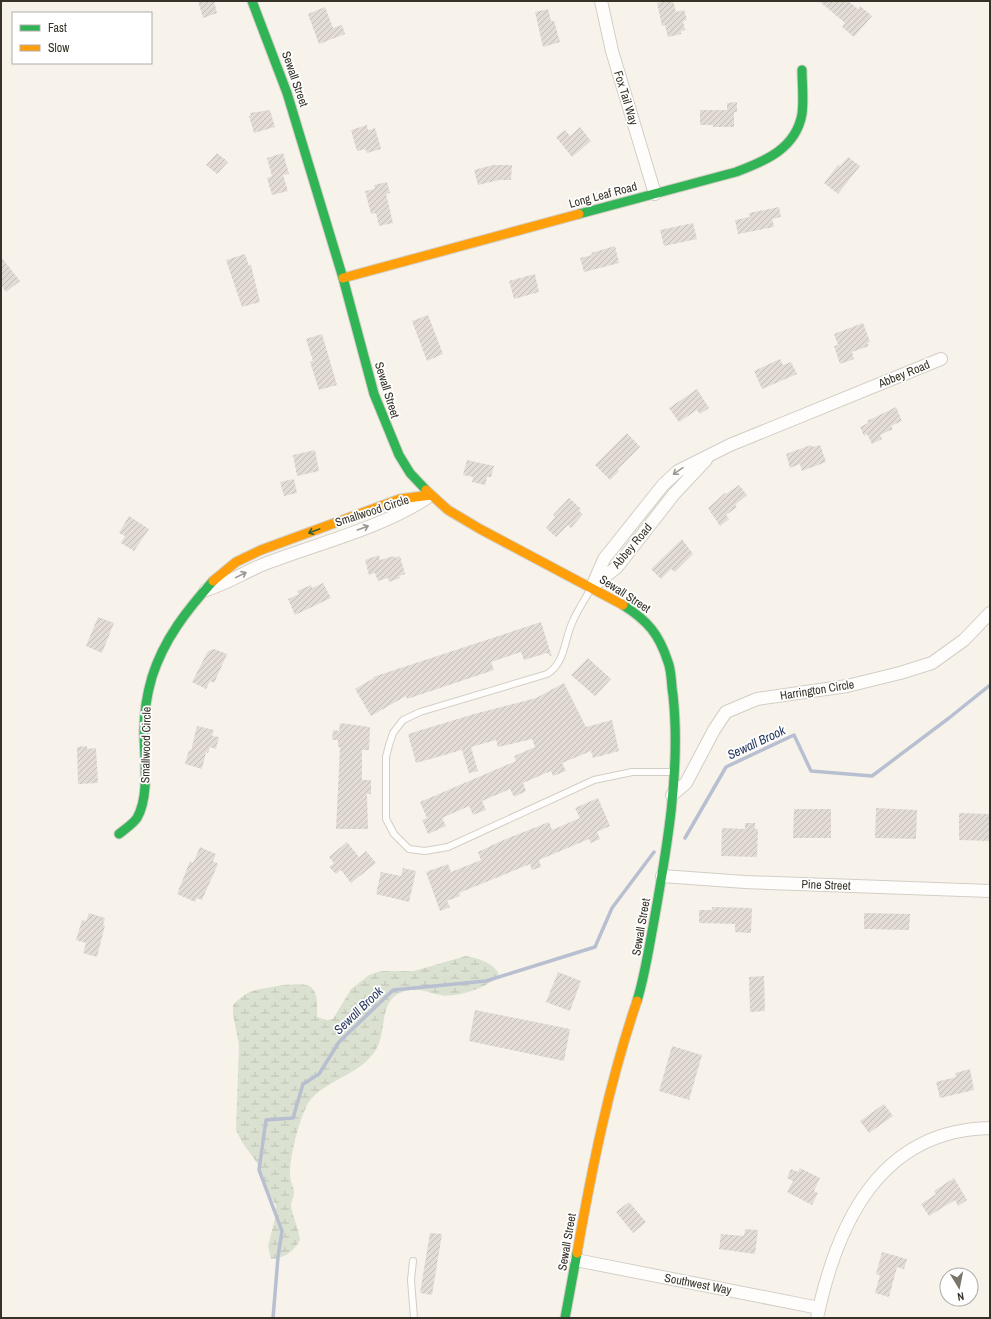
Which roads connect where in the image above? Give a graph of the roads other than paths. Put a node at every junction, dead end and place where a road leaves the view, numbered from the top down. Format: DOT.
graph roads {
  1 [pos="252,1"];
  2 [pos="601,1"];
  3 [pos="802,70"];
  4 [pos="655,194"];
  5 [pos="343,278"];
  6 [pos="941,359"];
  7 [pos="713,454"];
  8 [pos="663,485"];
  9 [pos="674,494"];
  10 [pos="431,495"];
  11 [pos="625,532"];
  12 [pos="637,541"];
  13 [pos="261,550"];
  14 [pos="266,563"];
  15 [pos="592,587"];
  16 [pos="206,590"];
  17 [pos="990,614"];
  18 [pos="673,772"];
  19 [pos="672,795"];
  20 [pos="119,834"];
  21 [pos="662,876"];
  22 [pos="990,891"];
  23 [pos="990,1128"];
  24 [pos="576,1260"];
  25 [pos="413,1261"];
  26 [pos="818,1313"];
  27 [pos="414,1318"];
  28 [pos="565,1318"];
  1 -- 5 [label="street, Sewall Street"];
  2 -- 4 [label="street, Fox Tail Way"];
  3 -- 4 [label="street, Long Leaf Road"];
  4 -- 5 [label="street, Long Leaf Road"];
  5 -- 10 [label="street, Sewall Street"];
  6 -- 7 [label="street, Abbey Road"];
  7 -- 8 [label="street, Abbey Road, one-way"];
  7 -- 9 [label="street, Abbey Road"];
  8 -- 9 [label="lane"];
  8 -- 11 [label="street, Abbey Road"];
  9 -- 12 [label="street, Abbey Road"];
  10 -- 13 [label="street, Smallwood Circle, one-way"];
  14 -- 10 [label="street, Smallwood Circle, one-way"];
  10 -- 15 [label="street, Sewall Street"];
  11 -- 12 [label="lane"];
  11 -- 15 [label="street, Abbey Road"];
  12 -- 15 [label="street, Abbey Road"];
  13 -- 14 [label="lane"];
  13 -- 16 [label="street, Smallwood Circle"];
  16 -- 14 [label="street, Smallwood Circle, one-way"];
  15 -- 18 [label="street, Sewall Street"];
  15 -- 18 [label="lane"];
  16 -- 20 [label="street, Smallwood Circle"];
  17 -- 19 [label="street, Harrington Circle"];
  18 -- 19 [label="street, Sewall Street"];
  19 -- 21 [label="street, Sewall Street"];
  21 -- 22 [label="street, Pine Street"];
  21 -- 24 [label="street, Sewall Street"];
  23 -- 26 [label="street"];
  24 -- 26 [label="street, Southwest Way"];
  24 -- 28 [label="street, Sewall Street"];
  25 -- 27 [label="lane"];
}
